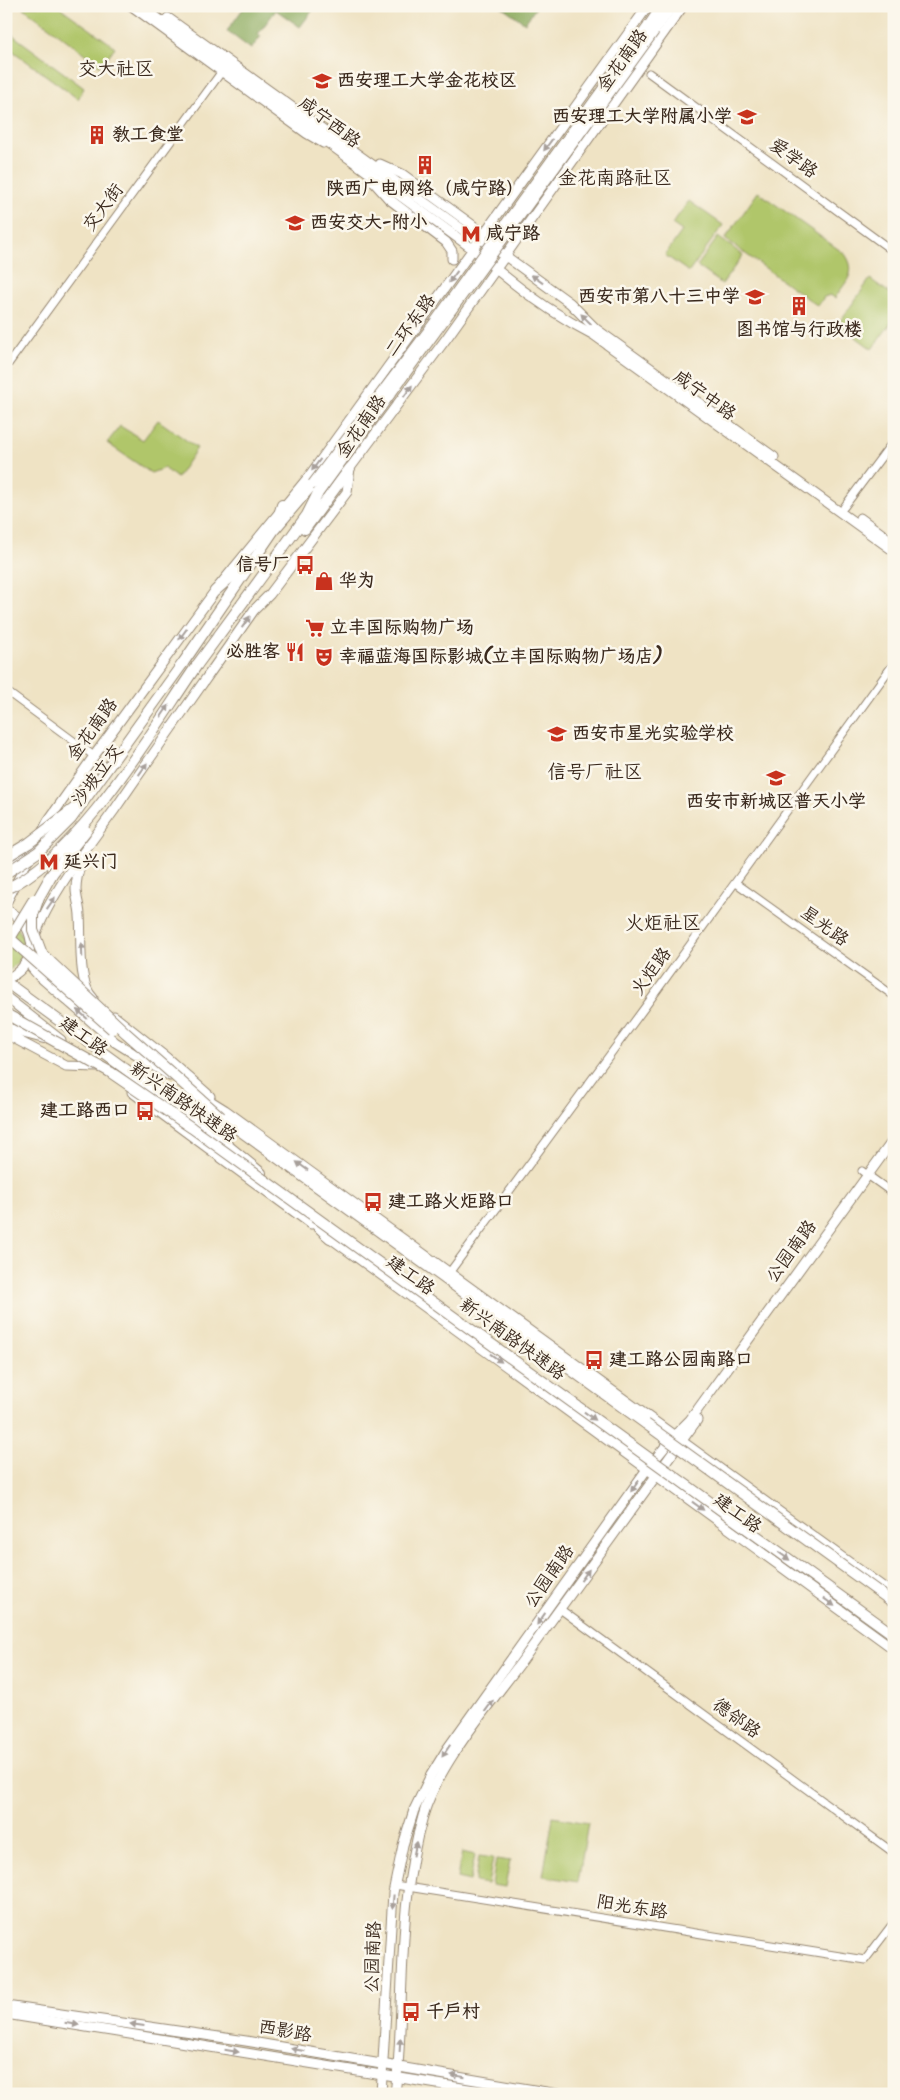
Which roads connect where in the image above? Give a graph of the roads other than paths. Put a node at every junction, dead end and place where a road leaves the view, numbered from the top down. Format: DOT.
graph roads {
  1 [pos="130,6"];
  2 [pos="141,6"];
  3 [pos="151,6"];
  4 [pos="648,6"];
  5 [pos="662,6"];
  6 [pos="672,6"];
  7 [pos="683,6"];
  8 [pos="651,29"];
  9 [pos="223,70"];
  10 [pos="649,73"];
  11 [pos="363,169"];
  12 [pos="480,238"];
  13 [pos="473,249"];
  14 [pos="894,252"];
  15 [pos="504,255"];
  16 [pos="452,259"];
  17 [pos="495,269"];
  18 [pos="6,367"];
  19 [pos="894,440"];
  20 [pos="350,468"];
  21 [pos="316,489"];
  22 [pos="282,506"];
  23 [pos="844,507"];
  24 [pos="274,530"];
  25 [pos="894,543"];
  26 [pos="894,550"];
  27 [pos="257,554"];
  28 [pos="256,584"];
  29 [pos="215,591"];
  30 [pos="183,663"];
  31 [pos="894,663"];
  32 [pos="197,665"];
  33 [pos="6,691"];
  34 [pos="94,756"];
  35 [pos="112,788"];
  36 [pos="88,797"];
  37 [pos="48,821"];
  38 [pos="87,848"];
  39 [pos="6,857"];
  40 [pos="6,864"];
  41 [pos="6,873"];
  42 [pos="52,874"];
  43 [pos="736,883"];
  44 [pos="6,889"];
  45 [pos="6,903"];
  46 [pos="6,910"];
  47 [pos="6,935"];
  48 [pos="6,945"];
  49 [pos="30,952"];
  50 [pos="6,980"];
  51 [pos="894,996"];
  52 [pos="6,997"];
  53 [pos="6,1014"];
  54 [pos="6,1028"];
  55 [pos="6,1034"];
  56 [pos="68,1047"];
  57 [pos="98,1067"];
  58 [pos="223,1113"];
  59 [pos="894,1139"];
  60 [pos="894,1149"];
  61 [pos="867,1175"];
  62 [pos="894,1194"];
  63 [pos="330,1238"];
  64 [pos="449,1272"];
  65 [pos="677,1439"];
  66 [pos="647,1469"];
  67 [pos="657,1476"];
  68 [pos="894,1595"];
  69 [pos="894,1603"];
  70 [pos="560,1609"];
  71 [pos="894,1635"];
  72 [pos="894,1649"];
  73 [pos="894,1853"];
  74 [pos="395,1885"];
  75 [pos="408,1887"];
  76 [pos="894,1922"];
  77 [pos="6,2006"];
  78 [pos="6,2014"];
  79 [pos="384,2065"];
  80 [pos="398,2067"];
  81 [pos="384,2076"];
  82 [pos="397,2078"];
  83 [pos="381,2094"];
  84 [pos="395,2094"];
  85 [pos="499,2094"];
  86 [pos="558,2094"];
  1 -- 9 [label="street"];
  2 -- 9 [label="main road, 咸宁西路"];
  3 -- 12 [label="main road, 咸宁西路"];
  4 -- 12 [label="main road, 金花南路, one-way"];
  5 -- 8 [label="highway, 二环东路"];
  6 -- 8 [label="highway, 二环东路"];
  7 -- 15 [label="main road, 金花南路"];
  8 -- 21 [label="highway, 二环东路, bridge"];
  9 -- 11 [label="main road, 咸宁西路"];
  9 -- 18 [label="street, 交大街"];
  10 -- 14 [label="street, 爱学路"];
  11 -- 13 [label="main road, 咸宁西路"];
  11 -- 16 [label="main road"];
  12 -- 13 [label="main road, 金花南路"];
  12 -- 15 [label="main road"];
  13 -- 17 [label="main road, 咸宁西路"];
  13 -- 22 [label="main road, 金花南路, one-way"];
  15 -- 17 [label="main road, 金花南路"];
  23 -- 15 [label="main road, 咸宁中路, one-way"];
  20 -- 17 [label="main road, 金花南路, one-way"];
  17 -- 26 [label="main road, 咸宁中路"];
  19 -- 23 [label="street"];
  20 -- 28 [label="highway"];
  38 -- 20 [label="main road, 金花南路, one-way"];
  21 -- 24 [label="highway, 二环东路"];
  21 -- 28 [label="highway, 二环东路"];
  22 -- 24 [label="highway"];
  22 -- 29 [label="main road, 金花南路"];
  23 -- 25 [label="main road, 咸宁中路"];
  24 -- 27 [label="highway, 二环东路"];
  27 -- 29 [label="highway"];
  27 -- 30 [label="highway, 二环东路"];
  28 -- 32 [label="highway, 二环东路"];
  29 -- 34 [label="main road, 金花南路, one-way"];
  30 -- 36 [label="highway, 沙坡立交, bridge"];
  31 -- 43 [label="street, 火炬路"];
  35 -- 32 [label="highway, 沙坡立交, one-way, bridge"];
  33 -- 34 [label="street"];
  34 -- 37 [label="main road, 金花南路"];
  35 -- 42 [label="highway, bridge"];
  35 -- 44 [label="highway, 沙坡立交, bridge"];
  36 -- 39 [label="highway, bridge"];
  36 -- 41 [label="highway, 沙坡立交, bridge"];
  37 -- 40 [label="main road"];
  37 -- 45 [label="main road, 金花南路"];
  49 -- 38 [label="main road, 金花南路, one-way"];
  58 -- 38 [label="main road, one-way"];
  42 -- 48 [label="highway, bridge"];
  42 -- 58 [label="highway, bridge"];
  43 -- 51 [label="street, 星光路"];
  43 -- 64 [label="street, 火炬路"];
  46 -- 49 [label="main road, 建工路"];
  47 -- 58 [label="highway, bridge"];
  49 -- 50 [label="main road"];
  58 -- 49 [label="main road, 建工路, one-way"];
  50 -- 63 [label="highway"];
  52 -- 57 [label="main road, 建工路"];
  53 -- 56 [label="highway, bridge"];
  54 -- 56 [label="highway, bridge"];
  55 -- 57 [label="main road"];
  56 -- 71 [label="highway, 新兴南路快速路, one-way, bridge"];
  57 -- 63 [label="main road, 建工路"];
  64 -- 58 [label="main road, 建工路, one-way"];
  58 -- 69 [label="highway, 新兴南路快速路, bridge"];
  59 -- 61 [label="main road, 公园南路"];
  60 -- 61 [label="main road, 公园南路"];
  61 -- 62 [label="street"];
  61 -- 65 [label="main road, 公园南路"];
  63 -- 66 [label="main road, 建工路, one-way"];
  64 -- 65 [label="main road, 建工路"];
  65 -- 66 [label="main road, 公园南路"];
  65 -- 67 [label="main road, 公园南路"];
  65 -- 68 [label="main road, 建工路"];
  66 -- 67 [label="main road, 建工路"];
  66 -- 74 [label="main road, 公园南路, one-way"];
  70 -- 67 [label="main road, 公园南路, one-way"];
  67 -- 72 [label="main road, 建工路, one-way"];
  70 -- 73 [label="street, 德邻路"];
  75 -- 70 [label="main road, 公园南路, one-way"];
  74 -- 75 [label="street, 阳光东路"];
  74 -- 79 [label="main road, 公园南路, one-way"];
  75 -- 76 [label="street, 阳光东路"];
  80 -- 75 [label="main road, 公园南路, one-way"];
  79 -- 77 [label="main road, 西影路, one-way"];
  78 -- 81 [label="main road, 西影路, one-way"];
  79 -- 80 [label="main road, 西影路"];
  79 -- 81 [label="main road, 公园南路"];
  80 -- 82 [label="main road, 公园南路"];
  86 -- 80 [label="main road, 西影路, one-way"];
  81 -- 82 [label="main road, 西影路"];
  81 -- 83 [label="main road, 公园南路"];
  82 -- 84 [label="main road, 公园南路"];
  82 -- 85 [label="main road, 西影路"];
}
